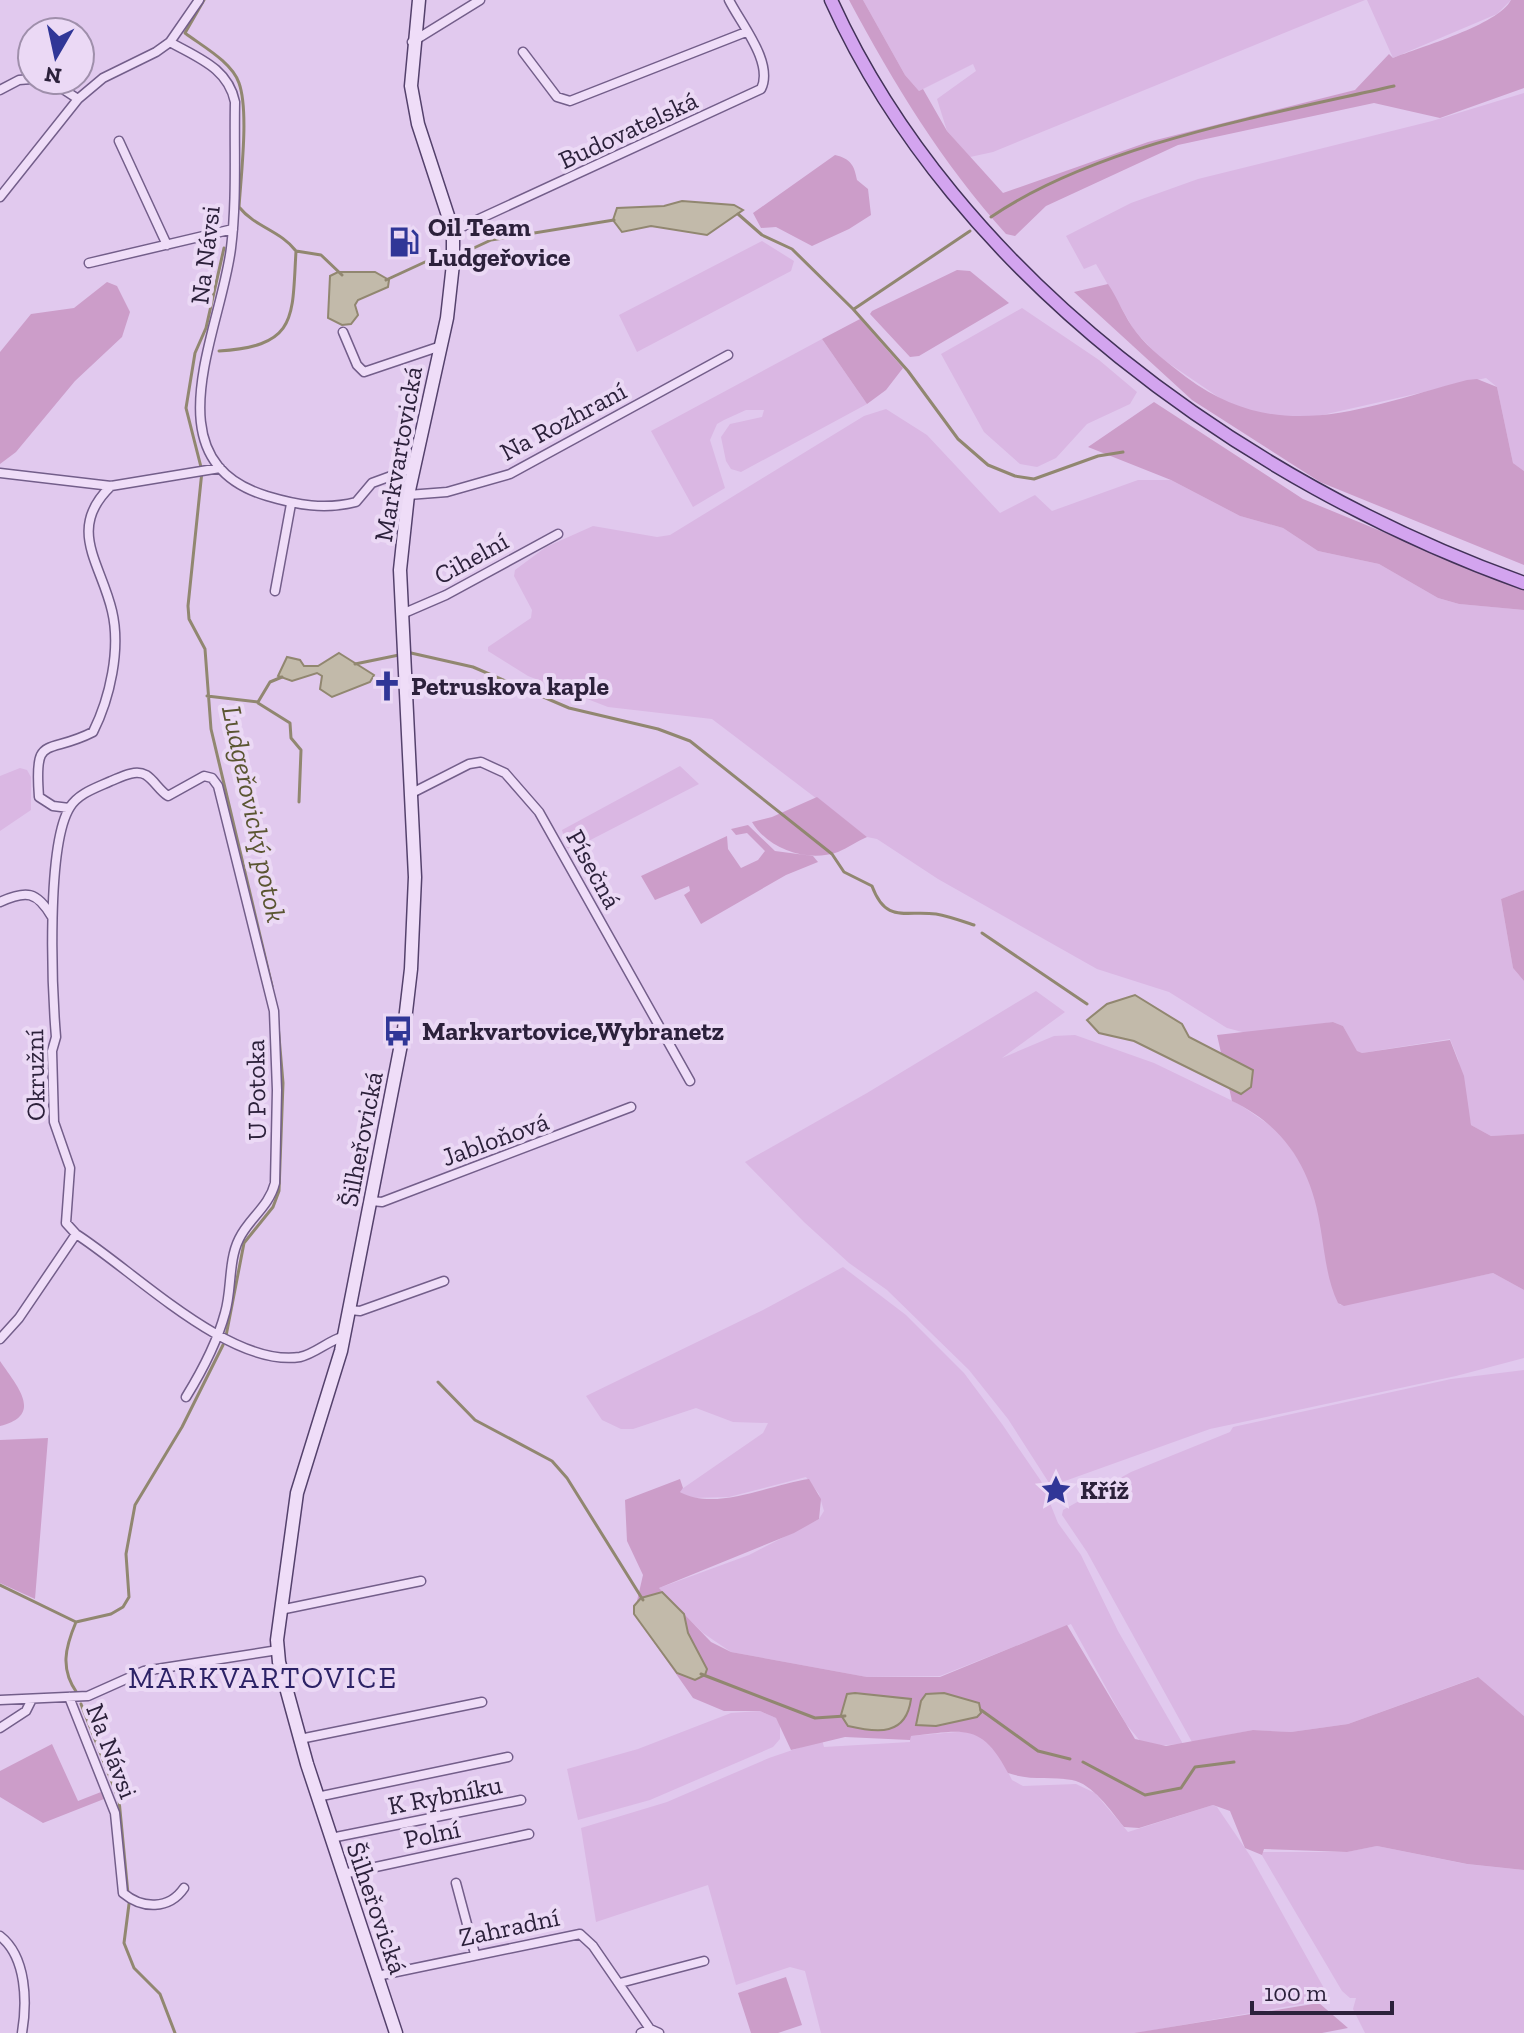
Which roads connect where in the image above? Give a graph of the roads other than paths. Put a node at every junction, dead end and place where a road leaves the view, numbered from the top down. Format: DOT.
graph roads {
  1 [pos="199,0"];
  2 [pos="419,0"];
  3 [pos="480,0"];
  4 [pos="729,0"];
  5 [pos="831,0"];
  6 [pos="746,32"];
  7 [pos="170,42"];
  8 [pos="412,42"];
  9 [pos="523,52"];
  10 [pos="73,96"];
  11 [pos="78,99"];
  12 [pos="119,141"];
  13 [pos="0,197"];
  14 [pos="233,229"];
  15 [pos="453,231"];
  16 [pos="167,245"];
  17 [pos="89,263"];
  18 [pos="343,332"];
  19 [pos="441,346"];
  20 [pos="728,355"];
  21 [pos="220,468"];
  22 [pos="413,468"];
  23 [pos="0,473"];
  24 [pos="111,486"];
  25 [pos="408,495"];
  26 [pos="291,504"];
  27 [pos="558,534"];
  28 [pos="400,570"];
  29 [pos="1524,583"];
  30 [pos="275,591"];
  31 [pos="402,614"];
  32 [pos="412,793"];
  33 [pos="69,808"];
  34 [pos="0,902"];
  35 [pos="52,917"];
  36 [pos="690,1081"];
  37 [pos="631,1107"];
  38 [pos="371,1201"];
  39 [pos="76,1234"];
  40 [pos="444,1281"];
  41 [pos="350,1310"];
  42 [pos="217,1336"];
  43 [pos="345,1336"];
  44 [pos="0,1339"];
  45 [pos="186,1397"];
  46 [pos="421,1581"];
  47 [pos="279,1610"];
  48 [pos="278,1650"];
  49 [pos="69,1697"];
  50 [pos="0,1700"];
  51 [pos="31,1701"];
  52 [pos="482,1702"];
  53 [pos="0,1728"];
  54 [pos="300,1739"];
  55 [pos="508,1757"];
  56 [pos="317,1797"];
  57 [pos="521,1800"];
  58 [pos="529,1834"];
  59 [pos="331,1838"];
  60 [pos="343,1874"];
  61 [pos="456,1883"];
  62 [pos="184,1888"];
  63 [pos="0,1936"];
  64 [pos="475,1954"];
  65 [pos="704,1961"];
  66 [pos="377,1976"];
  67 [pos="620,1983"];
  68 [pos="650,2032"];
  69 [pos="22,2033"];
  70 [pos="396,2033"];
  1 -- 7 [label="street"];
  2 -- 8 [label="street, Markvartovická"];
  3 -- 8 [label="street"];
  4 -- 6 [label="street, Budovatelská"];
  5 -- 29 [label="main road"];
  6 -- 9 [label="street, Budovatelská"];
  6 -- 15 [label="street, Budovatelská"];
  7 -- 11 [label="street"];
  7 -- 14 [label="street, Na Návsi"];
  8 -- 15 [label="street, Markvartovická"];
  10 -- 11 [label="street"];
  11 -- 13 [label="street"];
  12 -- 16 [label="street"];
  14 -- 16 [label="street"];
  14 -- 21 [label="street, Na Návsi"];
  15 -- 19 [label="street, Markvartovická"];
  16 -- 17 [label="street"];
  18 -- 19 [label="street, Markvartovická"];
  19 -- 22 [label="street, Markvartovická"];
  20 -- 25 [label="street, Na Rozhraní"];
  21 -- 24 [label="street"];
  21 -- 26 [label="street, Na Návsi"];
  22 -- 25 [label="street, Markvartovická"];
  22 -- 26 [label="street, Na Návsi"];
  23 -- 24 [label="street"];
  24 -- 33 [label="street"];
  25 -- 28 [label="street, Markvartovická"];
  26 -- 30 [label="street"];
  27 -- 31 [label="street, Cihelní"];
  28 -- 31 [label="street, Šilheřovická"];
  31 -- 32 [label="street, Šilheřovická"];
  32 -- 36 [label="street, Písečná"];
  32 -- 38 [label="street, Šilheřovická"];
  33 -- 35 [label="street, Okružní"];
  33 -- 42 [label="street, U Potoka"];
  34 -- 35 [label="street"];
  35 -- 39 [label="street, Okružní"];
  37 -- 38 [label="street, Jabloňová"];
  38 -- 41 [label="street, Šilheřovická"];
  39 -- 42 [label="street"];
  39 -- 44 [label="street"];
  40 -- 41 [label="street"];
  41 -- 43 [label="street, Šilheřovická"];
  42 -- 43 [label="street"];
  42 -- 45 [label="street, U Potoka"];
  43 -- 47 [label="street, Šilheřovická"];
  46 -- 47 [label="street"];
  47 -- 48 [label="street, Šilheřovická"];
  48 -- 49 [label="street"];
  48 -- 54 [label="street, Šilheřovická"];
  49 -- 51 [label="street"];
  49 -- 62 [label="street, Na Návsi"];
  50 -- 51 [label="street"];
  51 -- 53 [label="street"];
  52 -- 54 [label="street"];
  54 -- 56 [label="street, Šilheřovická"];
  55 -- 56 [label="street"];
  56 -- 59 [label="street, Šilheřovická"];
  57 -- 59 [label="street, K Rybníku"];
  58 -- 60 [label="street, Polní"];
  59 -- 60 [label="street, Šilheřovická"];
  60 -- 66 [label="street, Šilheřovická"];
  61 -- 64 [label="street"];
  63 -- 69 [label="street"];
  64 -- 66 [label="street, Zahradní"];
  64 -- 67 [label="street, Zahradní"];
  65 -- 67 [label="street"];
  66 -- 70 [label="street, Šilheřovická"];
  67 -- 68 [label="street, Zahradní"];
}
